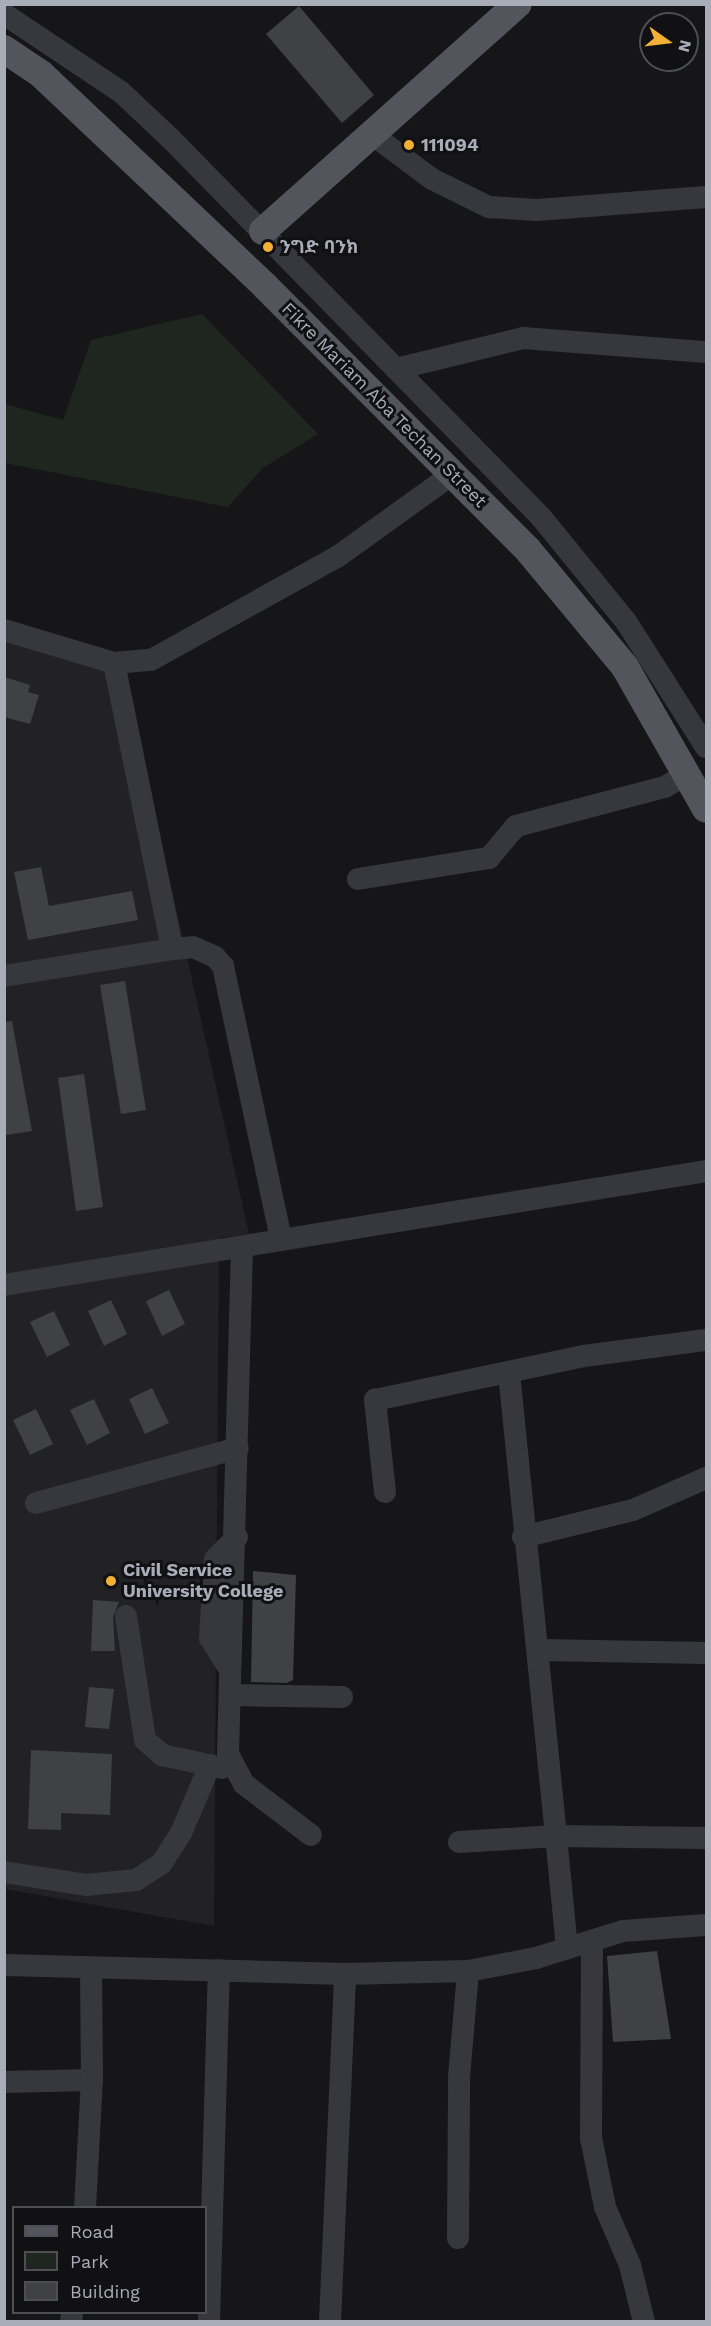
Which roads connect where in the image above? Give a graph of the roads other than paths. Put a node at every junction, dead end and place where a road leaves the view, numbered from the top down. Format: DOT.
graph roads {
  1 [pos="518,4"];
  2 [pos="4,14"];
  3 [pos="4,49"];
  4 [pos="373,135"];
  5 [pos="706,197"];
  6 [pos="263,231"];
  7 [pos="706,352"];
  8 [pos="396,369"];
  9 [pos="454,473"];
  10 [pos="4,630"];
  11 [pos="114,663"];
  12 [pos="706,744"];
  13 [pos="687,774"];
  14 [pos="706,809"];
  15 [pos="358,879"];
  16 [pos="172,949"];
  17 [pos="4,976"];
  18 [pos="706,1171"];
  19 [pos="281,1240"];
  20 [pos="242,1249"];
  21 [pos="4,1284"];
  22 [pos="706,1340"];
  23 [pos="509,1373"];
  24 [pos="238,1448"];
  25 [pos="706,1478"];
  26 [pos="385,1492"];
  27 [pos="36,1503"];
  28 [pos="523,1537"];
  29 [pos="126,1616"];
  30 [pos="540,1650"];
  31 [pos="706,1653"];
  32 [pos="230,1695"];
  33 [pos="342,1697"];
  34 [pos="210,1765"];
  35 [pos="233,1770"];
  36 [pos="311,1835"];
  37 [pos="556,1836"];
  38 [pos="706,1838"];
  39 [pos="459,1842"];
  40 [pos="4,1872"];
  41 [pos="706,1925"];
  42 [pos="592,1942"];
  43 [pos="567,1948"];
  44 [pos="4,1965"];
  45 [pos="91,1970"];
  46 [pos="219,1970"];
  47 [pos="468,1971"];
  48 [pos="345,1974"];
  49 [pos="92,2080"];
  50 [pos="4,2082"];
  51 [pos="85,2206"];
  52 [pos="458,2238"];
  53 [pos="209,2322"];
  54 [pos="330,2322"];
  55 [pos="644,2322"];
  1 -- 4 [label="main road"];
  2 -- 6 [label="street"];
  3 -- 9 [label="main road, Fikre Mariam Aba Techan Street"];
  4 -- 5 [label="street"];
  4 -- 6 [label="main road"];
  6 -- 8 [label="street"];
  7 -- 8 [label="street"];
  8 -- 12 [label="street"];
  9 -- 11 [label="street"];
  9 -- 13 [label="main road, Fikre Mariam Aba Techan Street"];
  10 -- 11 [label="street"];
  11 -- 16 [label="street"];
  13 -- 14 [label="main road, Fikre Mariam Aba Techan Street"];
  13 -- 15 [label="street"];
  16 -- 17 [label="street"];
  16 -- 19 [label="street"];
  18 -- 19 [label="street"];
  19 -- 20 [label="street"];
  20 -- 21 [label="street"];
  20 -- 24 [label="street"];
  22 -- 23 [label="street"];
  23 -- 26 [label="street"];
  23 -- 28 [label="street"];
  24 -- 27 [label="street"];
  24 -- 32 [label="street"];
  25 -- 28 [label="street"];
  28 -- 30 [label="street"];
  29 -- 34 [label="street"];
  30 -- 31 [label="street"];
  30 -- 37 [label="street"];
  32 -- 33 [label="street"];
  32 -- 35 [label="street"];
  34 -- 35 [label="street"];
  34 -- 40 [label="street"];
  35 -- 36 [label="street"];
  37 -- 38 [label="street"];
  37 -- 39 [label="street"];
  37 -- 43 [label="street"];
  41 -- 42 [label="street"];
  42 -- 43 [label="street"];
  42 -- 55 [label="street"];
  43 -- 47 [label="street"];
  44 -- 45 [label="street"];
  45 -- 46 [label="street"];
  45 -- 49 [label="street"];
  46 -- 48 [label="street"];
  46 -- 53 [label="street"];
  47 -- 48 [label="street"];
  47 -- 52 [label="street"];
  48 -- 54 [label="street"];
  49 -- 50 [label="street"];
  49 -- 51 [label="street"];
}
